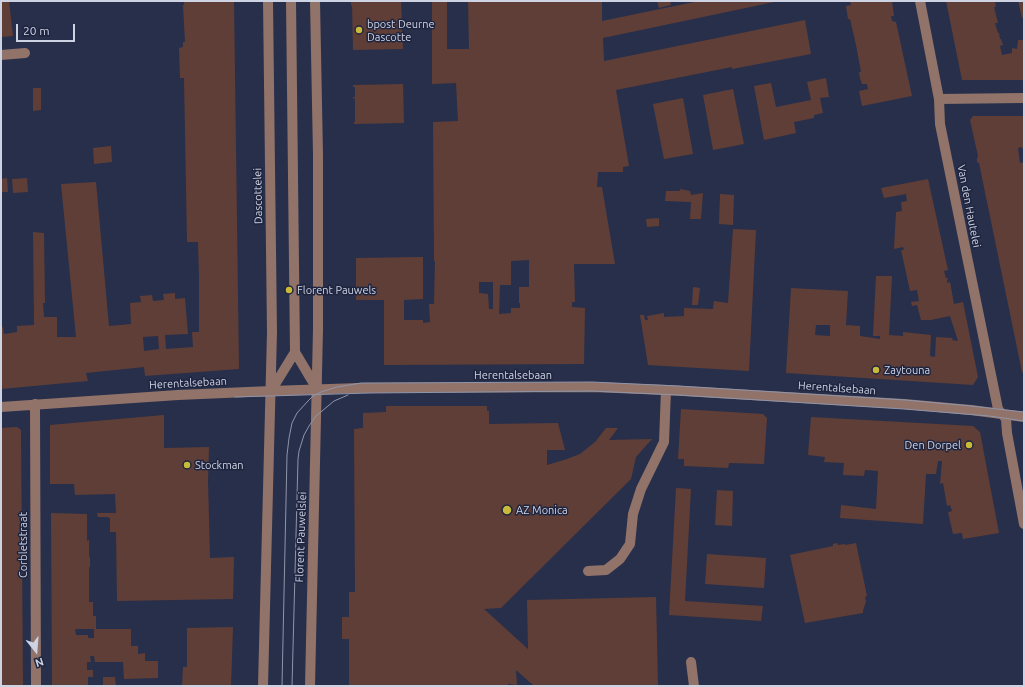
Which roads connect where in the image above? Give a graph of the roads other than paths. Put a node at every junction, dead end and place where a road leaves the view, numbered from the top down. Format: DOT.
graph roads {
  1 [pos="268,1"];
  2 [pos="291,1"];
  3 [pos="315,1"];
  4 [pos="920,1"];
  5 [pos="25,53"];
  6 [pos="1,55"];
  7 [pos="1024,98"];
  8 [pos="939,99"];
  9 [pos="295,352"];
  10 [pos="317,389"];
  11 [pos="666,390"];
  12 [pos="271,391"];
  13 [pos="35,404"];
  14 [pos="1,407"];
  15 [pos="1002,414"];
  16 [pos="1024,417"];
  17 [pos="1024,524"];
  18 [pos="588,571"];
  19 [pos="691,662"];
  20 [pos="36,686"];
  21 [pos="263,686"];
  22 [pos="310,686"];
  23 [pos="694,686"];
  1 -- 12 [label="street, Dascottelei"];
  2 -- 9 [label="street"];
  3 -- 10 [label="street"];
  4 -- 8 [label="street, Van den Hautelei"];
  5 -- 6 [label="street"];
  7 -- 8 [label="street"];
  8 -- 15 [label="street, Van den Hautelei"];
  9 -- 10 [label="street"];
  9 -- 12 [label="street"];
  10 -- 11 [label="street, Herentalsebaan"];
  10 -- 12 [label="street, Herentalsebaan"];
  10 -- 22 [label="street, Florent Pauwelslei"];
  11 -- 15 [label="street, Herentalsebaan"];
  11 -- 18 [label="street"];
  12 -- 13 [label="street, Herentalsebaan"];
  12 -- 21 [label="street"];
  13 -- 14 [label="street, Herentalsebaan"];
  13 -- 20 [label="street, Corbletstraat"];
  15 -- 16 [label="street, Herentalsebaan"];
  15 -- 17 [label="street, Van den Hautelei"];
  19 -- 23 [label="street"];
}
